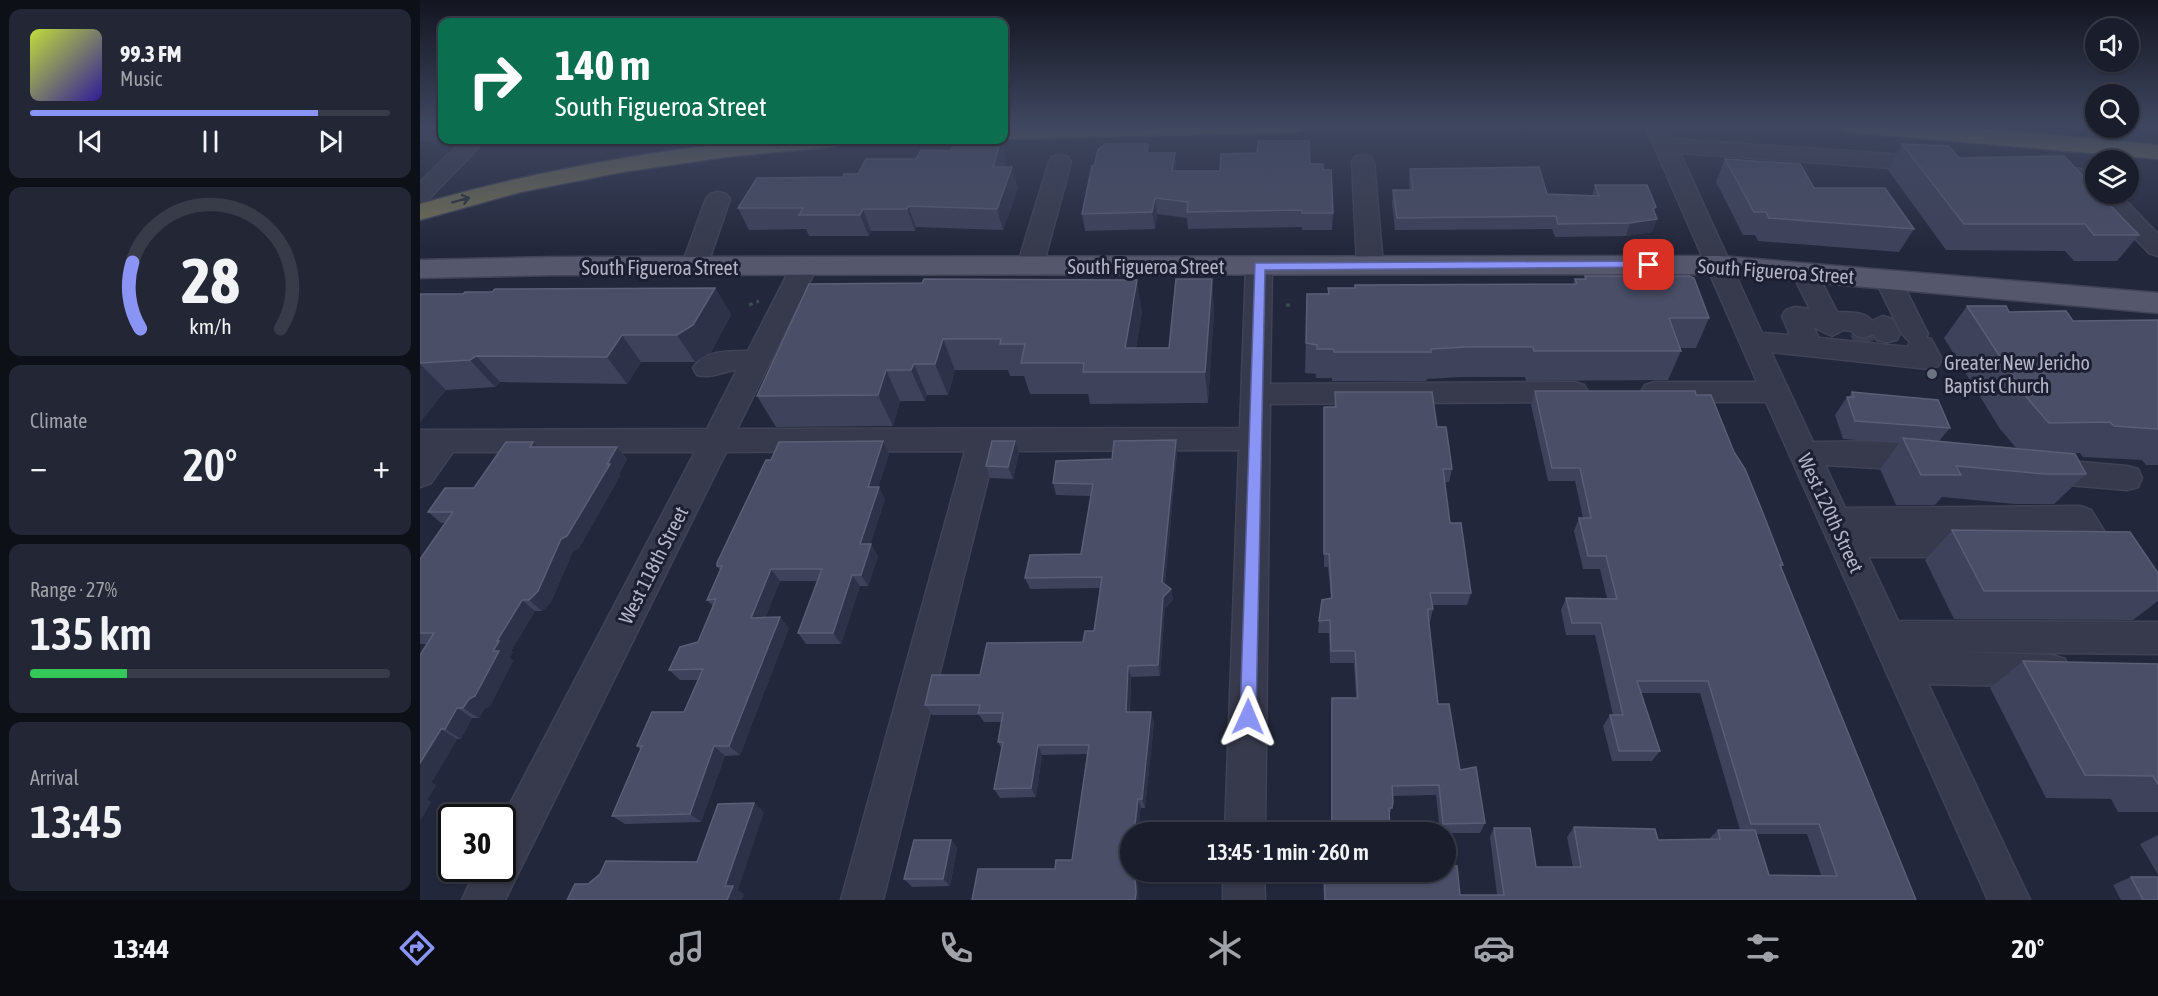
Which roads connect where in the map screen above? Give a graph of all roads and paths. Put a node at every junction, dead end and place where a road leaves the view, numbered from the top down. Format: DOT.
graph roads {
  1 [pos="448,167"];
  2 [pos="611,167"];
  3 [pos="1059,167"];
  4 [pos="1363,167"];
  5 [pos="1676,167"];
  6 [pos="2017,168"];
  7 [pos="2085,179"];
  8 [pos="420,195"];
  9 [pos="718,199"];
  10 [pos="2116,204"];
  11 [pos="420,212"];
  12 [pos="2158,248"];
  13 [pos="1720,265"];
  14 [pos="1259,266"];
  15 [pos="1370,266"];
  16 [pos="694,267"];
  17 [pos="804,267"];
  18 [pos="1030,267"];
  19 [pos="420,269"];
  20 [pos="1805,273"];
  21 [pos="1888,280"];
  22 [pos="759,300"];
  23 [pos="2158,303"];
  24 [pos="749,306"];
  25 [pos="1286,306"];
  26 [pos="1294,306"];
  27 [pos="1835,334"];
  28 [pos="1752,341"];
  29 [pos="757,360"];
  30 [pos="707,368"];
  31 [pos="1598,392"];
  32 [pos="1634,392"];
  33 [pos="1775,392"];
  34 [pos="1256,394"];
  35 [pos="1255,439"];
  36 [pos="433,440"];
  37 [pos="716,440"];
  38 [pos="983,440"];
  39 [pos="1803,453"];
  40 [pos="1957,462"];
  41 [pos="2015,468"];
  42 [pos="420,475"];
  43 [pos="2127,478"];
  44 [pos="1840,532"];
  45 [pos="1887,636"];
  46 [pos="2158,638"];
  47 [pos="1902,667"];
  48 [pos="2088,672"];
  49 [pos="1245,822"];
  50 [pos="516,834"];
  51 [pos="492,882"];
  52 [pos="1244,882"];
  53 [pos="483,900"];
  54 [pos="862,900"];
  55 [pos="1244,900"];
  56 [pos="2008,900"];
  1 -- 8 [label="street"];
  11 -- 2 [label="highway, one-way"];
  3 -- 18 [label="street"];
  4 -- 15 [label="street"];
  5 -- 13 [label="street, West 120th Street"];
  6 -- 7 [label="street"];
  9 -- 16 [label="street"];
  10 -- 12 [label="street"];
  13 -- 15 [label="main road, South Figueroa Street"];
  13 -- 20 [label="main road, South Figueroa Street"];
  13 -- 28 [label="street, West 120th Street"];
  14 -- 15 [label="main road, South Figueroa Street"];
  14 -- 18 [label="main road, South Figueroa Street"];
  14 -- 34 [label="street"];
  16 -- 17 [label="main road, South Figueroa Street"];
  16 -- 19 [label="main road, South Figueroa Street"];
  17 -- 18 [label="main road, South Figueroa Street"];
  17 -- 29 [label="street, West 118th Street"];
  20 -- 21 [label="main road, South Figueroa Street"];
  20 -- 27 [label="street"];
  21 -- 23 [label="main road, South Figueroa Street"];
  21 -- 27 [label="street"];
  22 -- 24 [label="path"];
  25 -- 26 [label="path"];
  27 -- 28 [label="street"];
  28 -- 33 [label="street, West 120th Street"];
  29 -- 30 [label="street"];
  29 -- 37 [label="street, West 118th Street"];
  31 -- 34 [label="street"];
  32 -- 33 [label="street"];
  33 -- 39 [label="street, West 120th Street"];
  34 -- 35 [label="street"];
  35 -- 38 [label="street"];
  35 -- 49 [label="street"];
  36 -- 37 [label="street"];
  36 -- 42 [label="street"];
  37 -- 38 [label="street"];
  37 -- 50 [label="street, West 118th Street"];
  38 -- 54 [label="street"];
  39 -- 40 [label="street"];
  39 -- 44 [label="street, West 120th Street"];
  41 -- 43 [label="street"];
  44 -- 44 [label="street"];
  44 -- 45 [label="street, West 120th Street"];
  45 -- 46 [label="street"];
  45 -- 47 [label="street, West 120th Street"];
  47 -- 48 [label="street"];
  47 -- 56 [label="street, West 120th Street"];
  51 -- 53 [label="street"];
  52 -- 55 [label="street"];
}
